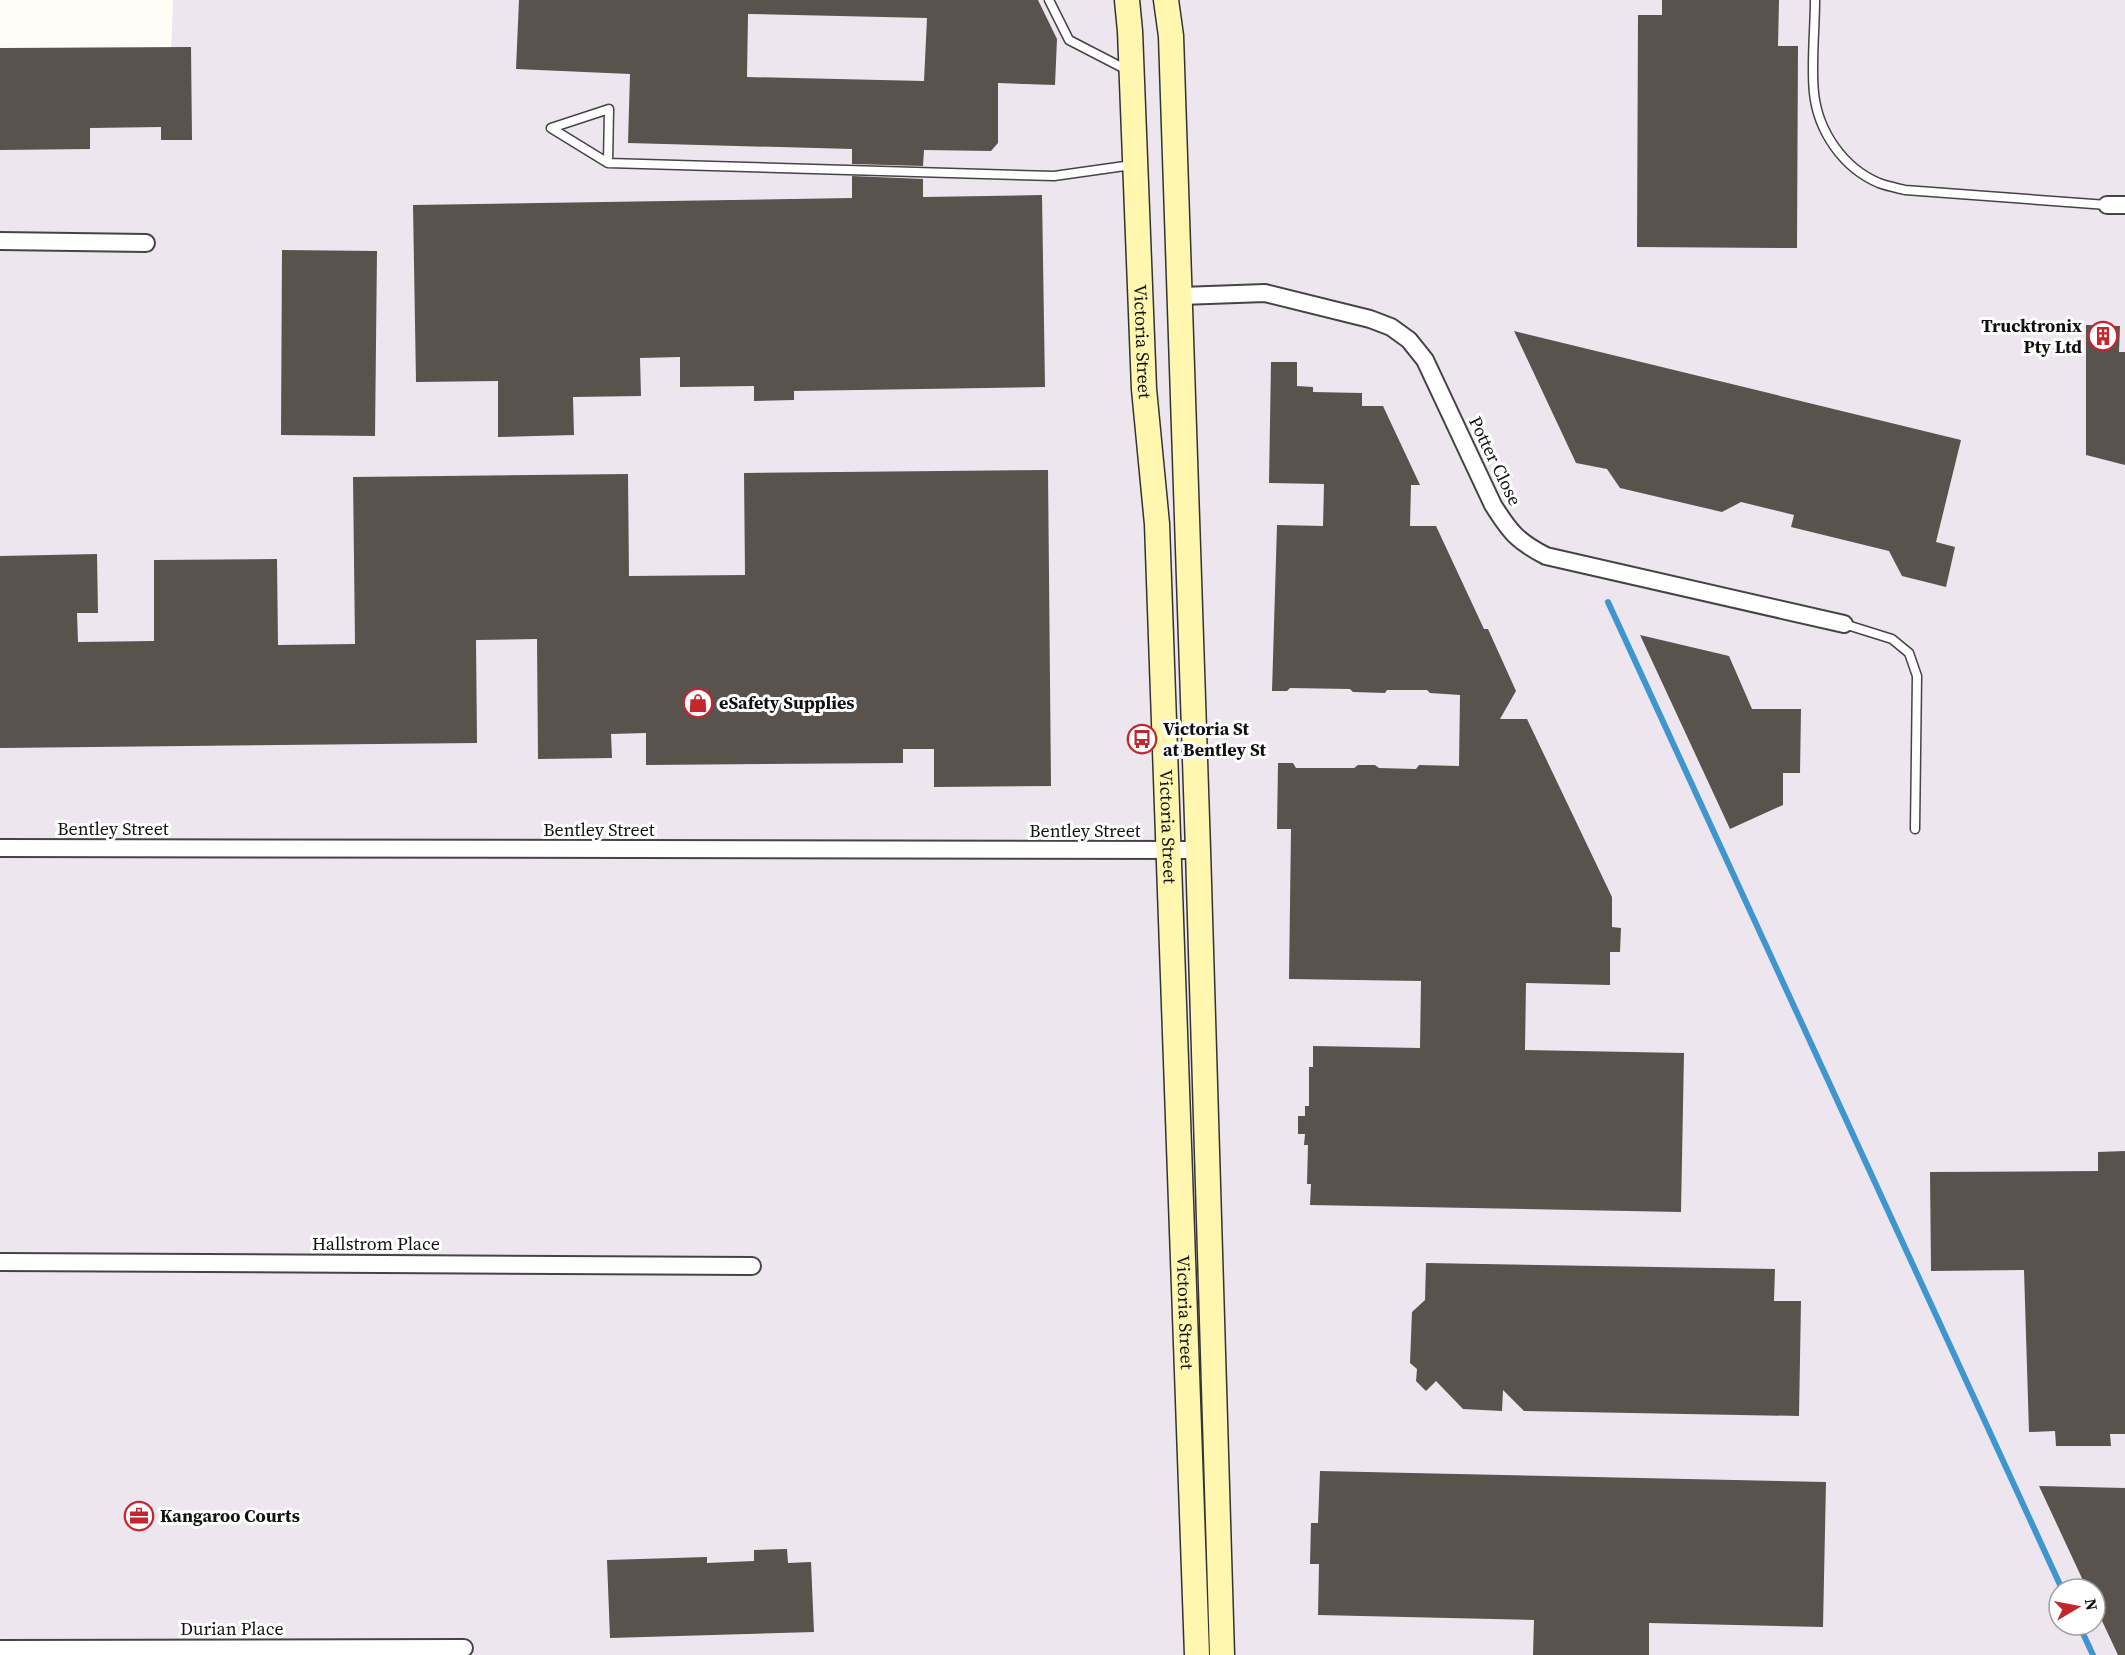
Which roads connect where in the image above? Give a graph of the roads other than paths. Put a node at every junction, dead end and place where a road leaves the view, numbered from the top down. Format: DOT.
graph roads {
  1 [pos="1049,0"];
  2 [pos="1127,0"];
  3 [pos="1166,0"];
  4 [pos="1815,0"];
  5 [pos="1132,73"];
  6 [pos="608,163"];
  7 [pos="1135,164"];
  8 [pos="2107,205"];
  9 [pos="2125,205"];
  10 [pos="0,241"];
  11 [pos="146,243"];
  12 [pos="1181,296"];
  13 [pos="1844,624"];
  14 [pos="1915,829"];
  15 [pos="0,848"];
  16 [pos="1198,850"];
  17 [pos="1168,851"];
  18 [pos="0,1262"];
  19 [pos="752,1266"];
  20 [pos="0,1648"];
  21 [pos="464,1648"];
  22 [pos="1197,1655"];
  23 [pos="1222,1655"];
  1 -- 5 [label="lane"];
  2 -- 5 [label="main road, Victoria Street"];
  3 -- 12 [label="main road, Victoria Street"];
  4 -- 8 [label="lane"];
  5 -- 7 [label="main road, Victoria Street"];
  6 -- 6 [label="lane"];
  6 -- 7 [label="lane"];
  7 -- 17 [label="main road, Victoria Street"];
  8 -- 9 [label="street"];
  10 -- 11 [label="street"];
  12 -- 13 [label="street, Potter Close"];
  12 -- 16 [label="main road, Victoria Street"];
  13 -- 14 [label="lane"];
  15 -- 17 [label="street, Bentley Street"];
  16 -- 17 [label="street, Bentley Street"];
  16 -- 23 [label="main road, Victoria Street"];
  17 -- 22 [label="main road, Victoria Street"];
  18 -- 19 [label="street, Hallstrom Place"];
  20 -- 21 [label="street, Durian Place"];
}
